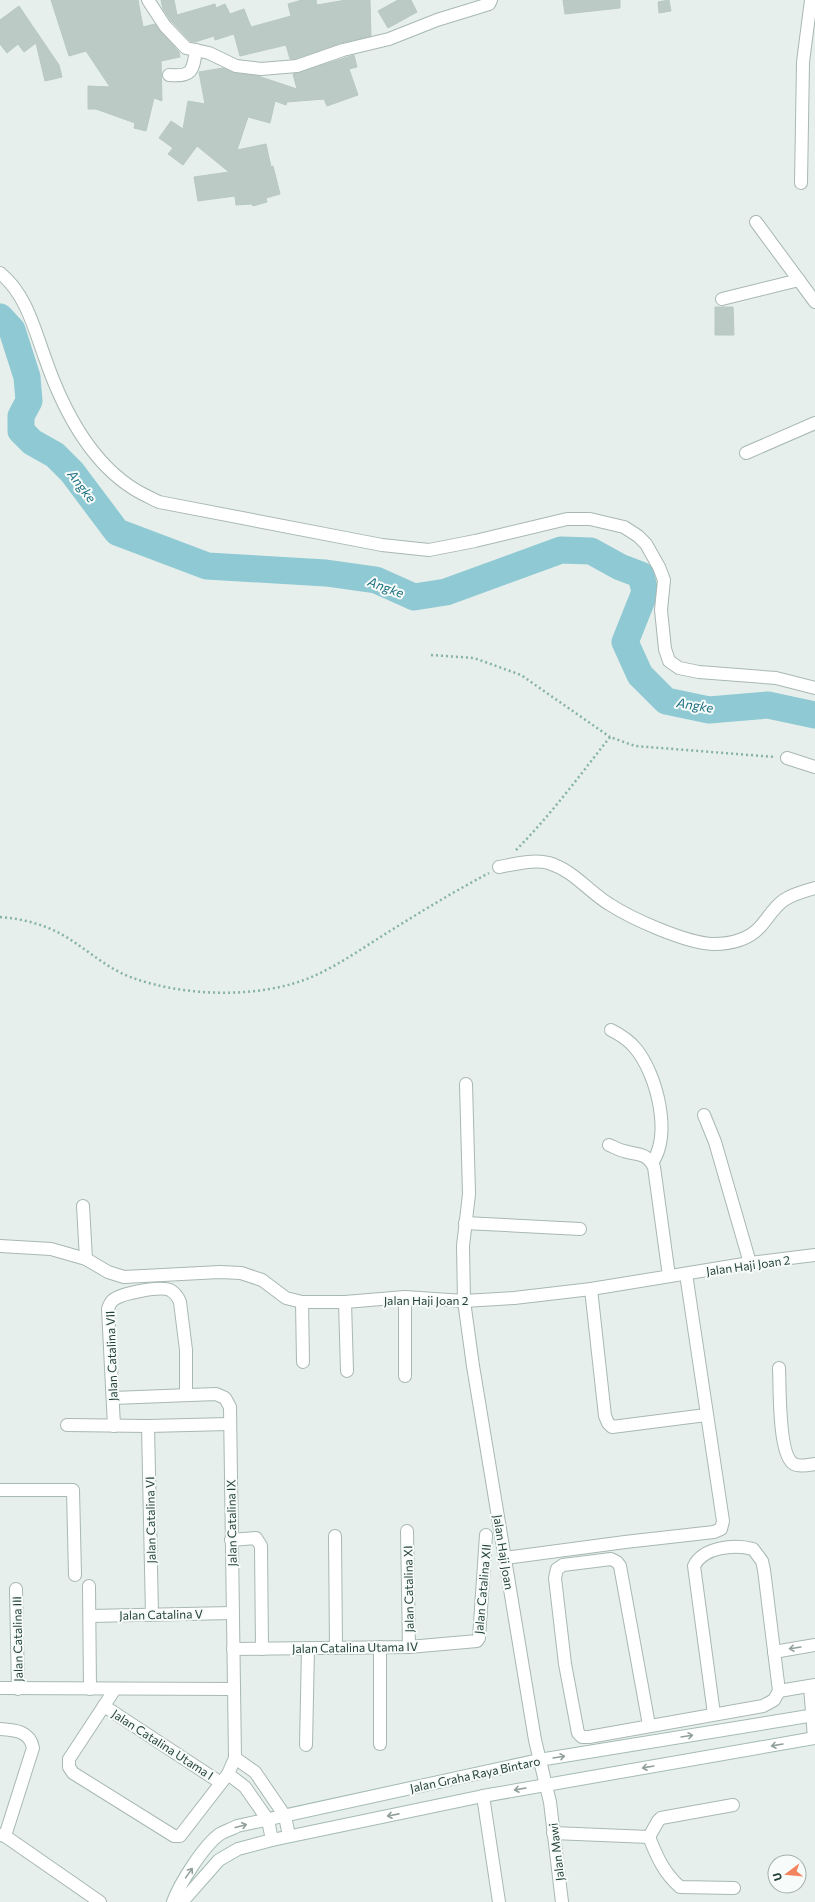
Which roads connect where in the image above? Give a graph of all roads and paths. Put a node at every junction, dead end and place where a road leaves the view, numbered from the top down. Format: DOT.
graph roads {
  1 [pos="148,0"];
  2 [pos="491,0"];
  3 [pos="811,0"];
  4 [pos="196,50"];
  5 [pos="169,75"];
  6 [pos="801,183"];
  7 [pos="756,222"];
  8 [pos="0,273"];
  9 [pos="799,280"];
  10 [pos="722,299"];
  11 [pos="815,302"];
  12 [pos="815,423"];
  13 [pos="746,454"];
  14 [pos="431,655"];
  15 [pos="815,688"];
  16 [pos="610,737"];
  17 [pos="788,758"];
  18 [pos="815,767"];
  19 [pos="514,852"];
  20 [pos="499,867"];
  21 [pos="815,888"];
  22 [pos="0,917"];
  23 [pos="611,1030"];
  24 [pos="466,1084"];
  25 [pos="704,1115"];
  26 [pos="609,1145"];
  27 [pos="652,1163"];
  28 [pos="83,1206"];
  29 [pos="465,1223"];
  30 [pos="580,1229"];
  31 [pos="0,1246"];
  32 [pos="815,1255"];
  33 [pos="86,1259"];
  34 [pos="750,1263"];
  35 [pos="686,1274"];
  36 [pos="670,1276"];
  37 [pos="591,1289"];
  38 [pos="406,1297"];
  39 [pos="464,1301"];
  40 [pos="302,1302"];
  41 [pos="345,1302"];
  42 [pos="303,1362"];
  43 [pos="779,1368"];
  44 [pos="347,1371"];
  45 [pos="405,1376"];
  46 [pos="186,1395"];
  47 [pos="113,1398"];
  48 [pos="706,1415"];
  49 [pos="229,1424"];
  50 [pos="67,1425"];
  51 [pos="114,1426"];
  52 [pos="148,1426"];
  53 [pos="815,1464"];
  54 [pos="0,1490"];
  55 [pos="407,1531"];
  56 [pos="486,1535"];
  57 [pos="335,1536"];
  58 [pos="231,1540"];
  59 [pos="505,1558"];
  60 [pos="75,1575"];
  61 [pos="89,1586"];
  62 [pos="16,1589"];
  63 [pos="232,1613"];
  64 [pos="152,1615"];
  65 [pos="90,1616"];
  66 [pos="477,1641"];
  67 [pos="815,1645"];
  68 [pos="380,1647"];
  69 [pos="409,1647"];
  70 [pos="308,1648"];
  71 [pos="336,1648"];
  72 [pos="233,1649"];
  73 [pos="262,1649"];
  74 [pos="774,1652"];
  75 [pos="812,1686"];
  76 [pos="0,1688"];
  77 [pos="18,1689"];
  78 [pos="90,1689"];
  79 [pos="115,1689"];
  80 [pos="234,1689"];
  81 [pos="779,1691"];
  82 [pos="104,1706"];
  83 [pos="714,1714"];
  84 [pos="814,1716"];
  85 [pos="649,1725"];
  86 [pos="0,1729"];
  87 [pos="815,1738"];
  88 [pos="380,1744"];
  89 [pos="306,1745"];
  90 [pos="235,1758"];
  91 [pos="539,1760"];
  92 [pos="225,1778"];
  93 [pos="546,1785"];
  94 [pos="484,1796"];
  95 [pos="550,1802"];
  96 [pos="732,1806"];
  97 [pos="285,1816"];
  98 [pos="268,1820"];
  99 [pos="553,1833"];
  100 [pos="2,1836"];
  101 [pos="289,1836"];
  102 [pos="649,1837"];
  103 [pos="272,1840"];
  104 [pos="734,1888"];
  105 [pos="100,1902"];
  106 [pos="172,1902"];
  107 [pos="182,1902"];
  108 [pos="499,1902"];
  109 [pos="562,1902"];
  1 -- 4 [label="street"];
  2 -- 4 [label="street"];
  3 -- 6 [label="street"];
  4 -- 5 [label="street"];
  7 -- 9 [label="street"];
  8 -- 15 [label="street"];
  9 -- 10 [label="street"];
  9 -- 11 [label="street"];
  12 -- 13 [label="street"];
  14 -- 16 [label="path"];
  16 -- 17 [label="path"];
  16 -- 19 [label="path"];
  17 -- 18 [label="street"];
  20 -- 21 [label="street"];
  20 -- 22 [label="path"];
  23 -- 27 [label="street"];
  24 -- 29 [label="street, Jalan Haji Joan"];
  25 -- 34 [label="street"];
  26 -- 27 [label="street"];
  27 -- 36 [label="street"];
  28 -- 33 [label="street"];
  29 -- 30 [label="street"];
  29 -- 39 [label="street, Jalan Haji Joan"];
  31 -- 33 [label="street, Jalan Haji Joan 2"];
  32 -- 34 [label="street, Jalan Haji Joan 2"];
  33 -- 40 [label="street, Jalan Haji Joan 2"];
  34 -- 35 [label="street, Jalan Haji Joan 2"];
  35 -- 36 [label="street, Jalan Haji Joan 2"];
  35 -- 48 [label="street"];
  36 -- 37 [label="street, Jalan Haji Joan 2"];
  37 -- 39 [label="street, Jalan Haji Joan 2"];
  37 -- 48 [label="street"];
  38 -- 39 [label="street, Jalan Haji Joan 2"];
  38 -- 41 [label="street, Jalan Haji Joan 2"];
  38 -- 45 [label="street"];
  39 -- 59 [label="street, Jalan Haji Joan"];
  40 -- 41 [label="street, Jalan Haji Joan 2"];
  40 -- 42 [label="street"];
  41 -- 44 [label="street"];
  43 -- 53 [label="street"];
  46 -- 47 [label="street"];
  46 -- 47 [label="street, Jalan Catalina VII"];
  46 -- 49 [label="street, Jalan Catalina IX"];
  47 -- 51 [label="street, Jalan Catalina VII"];
  48 -- 59 [label="street"];
  49 -- 52 [label="street"];
  49 -- 58 [label="street, Jalan Catalina IX"];
  50 -- 51 [label="street"];
  51 -- 52 [label="street"];
  52 -- 64 [label="street, Jalan Catalina VI"];
  54 -- 60 [label="street"];
  55 -- 69 [label="street, Jalan Catalina XI"];
  56 -- 66 [label="street, Jalan Catalina XII"];
  57 -- 71 [label="street"];
  58 -- 63 [label="street, Jalan Catalina IX"];
  58 -- 73 [label="street"];
  59 -- 91 [label="street, Jalan Haji Joan"];
  61 -- 65 [label="street"];
  62 -- 77 [label="street, Jalan Catalina III"];
  63 -- 64 [label="street, Jalan Catalina V"];
  63 -- 72 [label="street, Jalan Catalina IX"];
  64 -- 65 [label="street, Jalan Catalina V"];
  65 -- 78 [label="street"];
  66 -- 69 [label="street, Jalan Catalina Utama IV"];
  67 -- 74 [label="street, one-way"];
  68 -- 69 [label="street, Jalan Catalina Utama IV"];
  68 -- 71 [label="street, Jalan Catalina Utama IV"];
  68 -- 88 [label="street"];
  70 -- 71 [label="street, Jalan Catalina Utama IV"];
  70 -- 73 [label="street, Jalan Catalina Utama IV"];
  70 -- 89 [label="street"];
  72 -- 73 [label="street, Jalan Catalina Utama IV"];
  72 -- 80 [label="street, Jalan Catalina IX"];
  74 -- 81 [label="street"];
  74 -- 83 [label="street"];
  75 -- 81 [label="street"];
  75 -- 84 [label="street"];
  76 -- 77 [label="street"];
  77 -- 78 [label="street"];
  78 -- 79 [label="street"];
  79 -- 80 [label="street"];
  79 -- 82 [label="street"];
  80 -- 90 [label="street, Jalan Catalina IX"];
  81 -- 83 [label="street"];
  82 -- 92 [label="street, Jalan Catalina Utama I"];
  82 -- 92 [label="street"];
  83 -- 85 [label="street"];
  84 -- 87 [label="street"];
  91 -- 84 [label="street, Jalan Graha Raya Bintaro, one-way"];
  85 -- 85 [label="street"];
  86 -- 100 [label="street"];
  87 -- 93 [label="street, Jalan Graha Raya Bintaro, one-way"];
  90 -- 92 [label="street"];
  90 -- 97 [label="street"];
  91 -- 93 [label="street, Jalan Haji Joan"];
  91 -- 97 [label="street, Jalan Graha Raya Bintaro"];
  92 -- 98 [label="street, Jalan Catalina Utama I"];
  93 -- 94 [label="street, Jalan Graha Raya Bintaro, one-way"];
  93 -- 95 [label="street, Jalan Haji Joan"];
  94 -- 101 [label="street, Jalan Graha Raya Bintaro, one-way"];
  94 -- 108 [label="street"];
  95 -- 99 [label="street, Jalan Mawi"];
  96 -- 102 [label="street"];
  97 -- 98 [label="street, Jalan Graha Raya Bintaro"];
  97 -- 101 [label="street"];
  98 -- 103 [label="street"];
  106 -- 98 [label="street, Jalan Graha Raya Bintaro, one-way"];
  99 -- 102 [label="street"];
  99 -- 109 [label="street, Jalan Mawi"];
  100 -- 105 [label="street"];
  101 -- 103 [label="street, Jalan Graha Raya Bintaro"];
  102 -- 104 [label="street"];
  103 -- 107 [label="street, Jalan Graha Raya Bintaro"];
}
